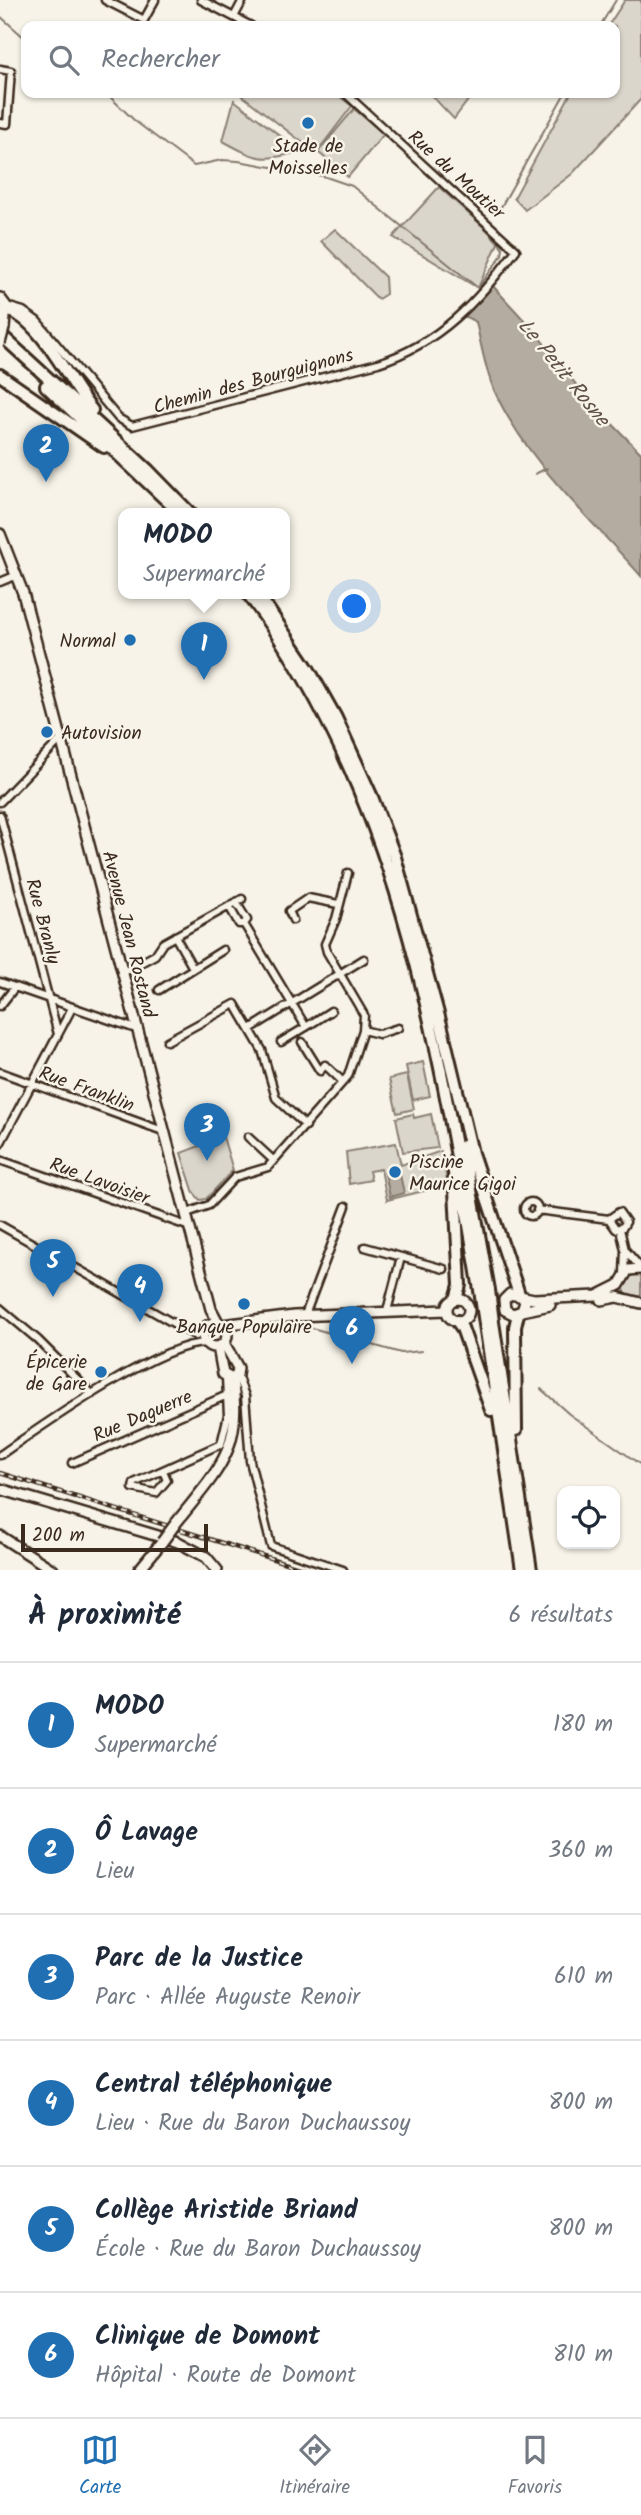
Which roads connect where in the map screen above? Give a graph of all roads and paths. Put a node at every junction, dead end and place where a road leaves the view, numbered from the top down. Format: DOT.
graph roads {
  1 [pos="105,0"];
  2 [pos="155,0"];
  3 [pos="201,0"];
  4 [pos="243,0"];
  5 [pos="234,17"];
  6 [pos="242,21"];
  7 [pos="0,69"];
  8 [pos="350,98"];
  9 [pos="3,123"];
  10 [pos="516,250"];
  11 [pos="4,305"];
  12 [pos="26,317"];
  13 [pos="2,331"];
  14 [pos="0,343"];
  15 [pos="63,358"];
  16 [pos="0,374"];
  17 [pos="97,422"];
  18 [pos="167,508"];
  19 [pos="175,508"];
  20 [pos="185,508"];
  21 [pos="0,526"];
  22 [pos="0,534"];
  23 [pos="16,572"];
  24 [pos="0,582"];
  25 [pos="250,599"];
  26 [pos="261,599"];
  27 [pos="62,738"];
  28 [pos="0,802"];
  29 [pos="0,815"];
  30 [pos="348,873"];
  31 [pos="338,904"];
  32 [pos="229,906"];
  33 [pos="293,920"];
  34 [pos="244,923"];
  35 [pos="175,936"];
  36 [pos="420,948"];
  37 [pos="223,950"];
  38 [pos="364,959"];
  39 [pos="193,968"];
  40 [pos="122,973"];
  41 [pos="340,974"];
  42 [pos="0,982"];
  43 [pos="15,987"];
  44 [pos="159,990"];
  45 [pos="48,999"];
  46 [pos="292,1003"];
  47 [pos="0,1006"];
  48 [pos="72,1007"];
  49 [pos="331,1011"];
  50 [pos="306,1027"];
  51 [pos="398,1028"];
  52 [pos="136,1029"];
  53 [pos="250,1029"];
  54 [pos="363,1030"];
  55 [pos="58,1034"];
  56 [pos="167,1041"];
  57 [pos="434,1041"];
  58 [pos="281,1042"];
  59 [pos="302,1042"];
  60 [pos="0,1072"];
  61 [pos="342,1081"];
  62 [pos="32,1084"];
  63 [pos="306,1126"];
  64 [pos="163,1131"];
  65 [pos="248,1137"];
  66 [pos="0,1144"];
  67 [pos="0,1160"];
  68 [pos="274,1161"];
  69 [pos="346,1206"];
  70 [pos="537,1210"];
  71 [pos="187,1213"];
  72 [pos="609,1219"];
  73 [pos="0,1225"];
  74 [pos="190,1227"];
  75 [pos="620,1229"];
  76 [pos="365,1247"];
  77 [pos="625,1250"];
  78 [pos="401,1257"];
  79 [pos="641,1268"];
  80 [pos="444,1269"];
  81 [pos="624,1273"];
  82 [pos="619,1285"];
  83 [pos="484,1290"];
  84 [pos="521,1295"];
  85 [pos="623,1298"];
  86 [pos="456,1299"];
  87 [pos="641,1303"];
  88 [pos="503,1304"];
  89 [pos="0,1308"];
  90 [pos="469,1308"];
  91 [pos="447,1310"];
  92 [pos="387,1311"];
  93 [pos="520,1312"];
  94 [pos="305,1315"];
  95 [pos="457,1321"];
  96 [pos="215,1333"];
  97 [pos="206,1343"];
  98 [pos="189,1344"];
  99 [pos="232,1377"];
  100 [pos="92,1394"];
  101 [pos="225,1396"];
  102 [pos="0,1455"];
  103 [pos="72,1463"];
  104 [pos="163,1471"];
  105 [pos="0,1489"];
  106 [pos="521,1534"];
  107 [pos="0,1536"];
  108 [pos="53,1570"];
  109 [pos="141,1570"];
  110 [pos="217,1570"];
  111 [pos="343,1570"];
  112 [pos="522,1570"];
  113 [pos="531,1570"];
  1 -- 2 [label="street"];
  3 -- 5 [label="street"];
  4 -- 5 [label="street"];
  5 -- 6 [label="street"];
  7 -- 9 [label="street"];
  8 -- 10 [label="street, Rue du Moutier"];
  10 -- 15 [label="street, Chemin des Bourguignons"];
  11 -- 12 [label="highway"];
  11 -- 13 [label="street"];
  12 -- 13 [label="street"];
  12 -- 15 [label="highway"];
  13 -- 14 [label="street, bridge"];
  13 -- 17 [label="highway"];
  14 -- 19 [label="highway"];
  15 -- 17 [label="highway"];
  16 -- 18 [label="highway"];
  17 -- 20 [label="highway"];
  21 -- 23 [label="street, Avenue Jean Rostand"];
  22 -- 23 [label="street, Avenue Jean Rostand"];
  23 -- 24 [label="street"];
  23 -- 27 [label="street, Avenue Jean Rostand"];
  25 -- 57 [label="highway"];
  26 -- 36 [label="highway"];
  27 -- 28 [label="street"];
  27 -- 40 [label="street, Avenue Jean Rostand"];
  29 -- 45 [label="street, Rue Branly"];
  30 -- 31 [label="street"];
  31 -- 33 [label="street"];
  31 -- 41 [label="street"];
  32 -- 34 [label="street"];
  32 -- 34 [label="street"];
  32 -- 35 [label="street"];
  34 -- 46 [label="street"];
  35 -- 39 [label="street"];
  35 -- 40 [label="street"];
  36 -- 83 [label="highway"];
  36 -- 84 [label="highway"];
  37 -- 39 [label="street"];
  38 -- 41 [label="street"];
  39 -- 44 [label="street"];
  40 -- 52 [label="street, Avenue Jean Rostand"];
  41 -- 46 [label="street"];
  41 -- 54 [label="street"];
  42 -- 43 [label="street"];
  43 -- 45 [label="street"];
  43 -- 47 [label="street"];
  45 -- 48 [label="street"];
  45 -- 55 [label="street, Rue Branly"];
  46 -- 50 [label="street"];
  46 -- 53 [label="street"];
  48 -- 52 [label="street"];
  48 -- 55 [label="street"];
  49 -- 50 [label="street"];
  50 -- 58 [label="street"];
  51 -- 54 [label="street"];
  52 -- 64 [label="street, Avenue Jean Rostand"];
  53 -- 56 [label="street"];
  53 -- 63 [label="street"];
  54 -- 61 [label="street"];
  55 -- 62 [label="street"];
  57 -- 83 [label="highway"];
  57 -- 86 [label="highway"];
  59 -- 61 [label="street"];
  60 -- 62 [label="street, Rue Franklin"];
  61 -- 63 [label="street"];
  62 -- 64 [label="street, Rue Franklin"];
  62 -- 66 [label="street"];
  63 -- 68 [label="street"];
  64 -- 71 [label="street, Avenue Jean Rostand"];
  65 -- 68 [label="street"];
  67 -- 74 [label="street, Rue Lavoisier"];
  68 -- 71 [label="street"];
  69 -- 94 [label="street"];
  70 -- 72 [label="street"];
  71 -- 74 [label="street, Avenue Jean Rostand"];
  72 -- 75 [label="street"];
  72 -- 75 [label="street"];
  73 -- 96 [label="street"];
  74 -- 96 [label="street, Avenue Jean Rostand"];
  75 -- 77 [label="street"];
  76 -- 78 [label="street"];
  77 -- 79 [label="street"];
  77 -- 81 [label="street"];
  78 -- 80 [label="street"];
  78 -- 92 [label="street"];
  79 -- 81 [label="street"];
  81 -- 82 [label="street"];
  82 -- 84 [label="street"];
  82 -- 85 [label="street"];
  83 -- 106 [label="highway, bridge"];
  84 -- 88 [label="street"];
  84 -- 93 [label="street"];
  85 -- 87 [label="street"];
  85 -- 93 [label="street"];
  86 -- 90 [label="street"];
  86 -- 91 [label="street"];
  88 -- 90 [label="street"];
  88 -- 93 [label="street"];
  89 -- 100 [label="street"];
  90 -- 95 [label="street"];
  91 -- 92 [label="street"];
  91 -- 95 [label="street"];
  92 -- 94 [label="street"];
  93 -- 106 [label="highway"];
  94 -- 96 [label="street"];
  95 -- 106 [label="highway"];
  96 -- 97 [label="street"];
  96 -- 98 [label="street"];
  96 -- 99 [label="street"];
  96 -- 99 [label="street"];
  97 -- 98 [label="street"];
  98 -- 100 [label="street"];
  99 -- 101 [label="street"];
  99 -- 109 [label="street, bridge"];
  99 -- 111 [label="street"];
  100 -- 102 [label="street"];
  101 -- 103 [label="street, Rue Daguerre"];
  101 -- 104 [label="street"];
  104 -- 104 [label="street"];
  105 -- 110 [label="street"];
  106 -- 112 [label="highway"];
  106 -- 113 [label="highway"];
  107 -- 108 [label="street"];
}
